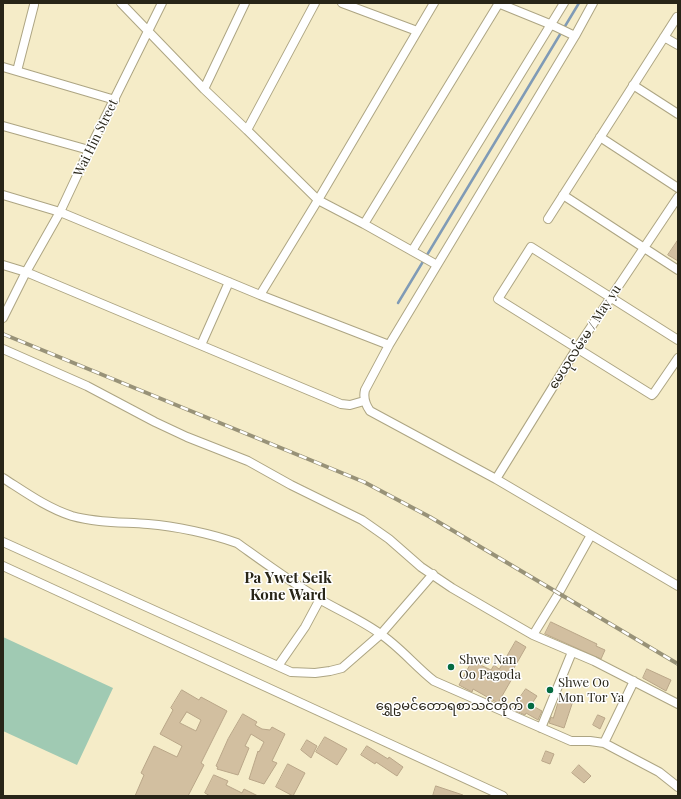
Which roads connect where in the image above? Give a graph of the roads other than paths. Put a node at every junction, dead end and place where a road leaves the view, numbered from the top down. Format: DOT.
graph roads {
  1 [pos="121,3"];
  2 [pos="162,3"];
  3 [pos="245,3"];
  4 [pos="315,3"];
  5 [pos="342,3"];
  6 [pos="434,3"];
  7 [pos="499,3"];
  8 [pos="564,3"];
  9 [pos="593,3"];
  10 [pos="34,5"];
  11 [pos="677,17"];
  12 [pos="554,26"];
  13 [pos="417,31"];
  14 [pos="148,32"];
  15 [pos="572,34"];
  16 [pos="664,37"];
  17 [pos="678,45"];
  18 [pos="3,67"];
  19 [pos="17,72"];
  20 [pos="633,85"];
  21 [pos="204,89"];
  22 [pos="115,100"];
  23 [pos="678,114"];
  24 [pos="3,126"];
  25 [pos="247,130"];
  26 [pos="600,137"];
  27 [pos="89,150"];
  28 [pos="678,188"];
  29 [pos="3,195"];
  30 [pos="563,195"];
  31 [pos="678,197"];
  32 [pos="318,200"];
  33 [pos="60,212"];
  34 [pos="548,218"];
  35 [pos="364,224"];
  36 [pos="644,249"];
  37 [pos="416,253"];
  38 [pos="435,264"];
  39 [pos="3,265"];
  40 [pos="678,270"];
  41 [pos="26,272"];
  42 [pos="229,282"];
  43 [pos="260,295"];
  44 [pos="610,297"];
  45 [pos="3,318"];
  46 [pos="678,340"];
  47 [pos="201,345"];
  48 [pos="389,345"];
  49 [pos="577,348"];
  50 [pos="3,349"];
  51 [pos="678,358"];
  52 [pos="364,401"];
  53 [pos="3,478"];
  54 [pos="496,480"];
  55 [pos="590,535"];
  56 [pos="3,542"];
  57 [pos="3,566"];
  58 [pos="433,574"];
  59 [pos="678,586"];
  60 [pos="320,599"];
  61 [pos="381,634"];
  62 [pos="533,635"];
  63 [pos="572,652"];
  64 [pos="278,666"];
  65 [pos="634,681"];
  66 [pos="678,704"];
  67 [pos="541,728"];
  68 [pos="604,743"];
  69 [pos="678,787"];
  70 [pos="502,796"];
  1 -- 14 [label="street"];
  2 -- 14 [label="street, Wai Hin Street"];
  3 -- 21 [label="street"];
  4 -- 25 [label="street"];
  5 -- 13 [label="street"];
  6 -- 13 [label="street"];
  7 -- 12 [label="street"];
  7 -- 35 [label="street"];
  8 -- 12 [label="street"];
  9 -- 15 [label="street"];
  10 -- 19 [label="street"];
  11 -- 16 [label="street"];
  12 -- 15 [label="street"];
  12 -- 37 [label="street"];
  13 -- 32 [label="street"];
  14 -- 21 [label="street"];
  14 -- 22 [label="street, Wai Hin Street"];
  15 -- 38 [label="street"];
  16 -- 17 [label="street"];
  16 -- 20 [label="street"];
  18 -- 19 [label="street"];
  19 -- 22 [label="street"];
  20 -- 23 [label="street"];
  20 -- 26 [label="street"];
  21 -- 25 [label="street"];
  22 -- 27 [label="street, Wai Hin Street"];
  24 -- 27 [label="street"];
  25 -- 32 [label="street"];
  26 -- 28 [label="street"];
  26 -- 30 [label="street"];
  27 -- 33 [label="street, Wai Hin Street"];
  29 -- 33 [label="street"];
  30 -- 34 [label="street"];
  30 -- 36 [label="street"];
  31 -- 36 [label="street, မေယုလမ်းမ / May yu"];
  32 -- 35 [label="street"];
  32 -- 43 [label="street"];
  33 -- 41 [label="street, Wai Hin Street"];
  33 -- 42 [label="street"];
  35 -- 37 [label="street"];
  36 -- 40 [label="street"];
  36 -- 44 [label="street, မေယုလမ်းမ / May yu"];
  37 -- 38 [label="street"];
  38 -- 48 [label="street"];
  39 -- 41 [label="street"];
  41 -- 45 [label="street, Wai Hin Street"];
  41 -- 47 [label="street"];
  42 -- 43 [label="street"];
  42 -- 47 [label="street"];
  43 -- 48 [label="street"];
  44 -- 46 [label="street"];
  44 -- 49 [label="street, မေယုလမ်းမ / May yu"];
  44 -- 49 [label="street"];
  47 -- 52 [label="street"];
  48 -- 52 [label="street"];
  49 -- 51 [label="street"];
  49 -- 54 [label="street, မေယုလမ်းမ / May yu"];
  50 -- 58 [label="street"];
  52 -- 54 [label="street"];
  53 -- 60 [label="street"];
  54 -- 55 [label="street"];
  55 -- 59 [label="street"];
  55 -- 62 [label="street"];
  56 -- 64 [label="street"];
  57 -- 70 [label="street"];
  58 -- 61 [label="street"];
  58 -- 62 [label="street"];
  60 -- 61 [label="street"];
  60 -- 64 [label="street"];
  61 -- 64 [label="street"];
  61 -- 67 [label="street"];
  62 -- 63 [label="street"];
  63 -- 65 [label="street"];
  63 -- 67 [label="street"];
  65 -- 66 [label="street"];
  65 -- 68 [label="street"];
  67 -- 68 [label="street"];
  68 -- 69 [label="street"];
}
